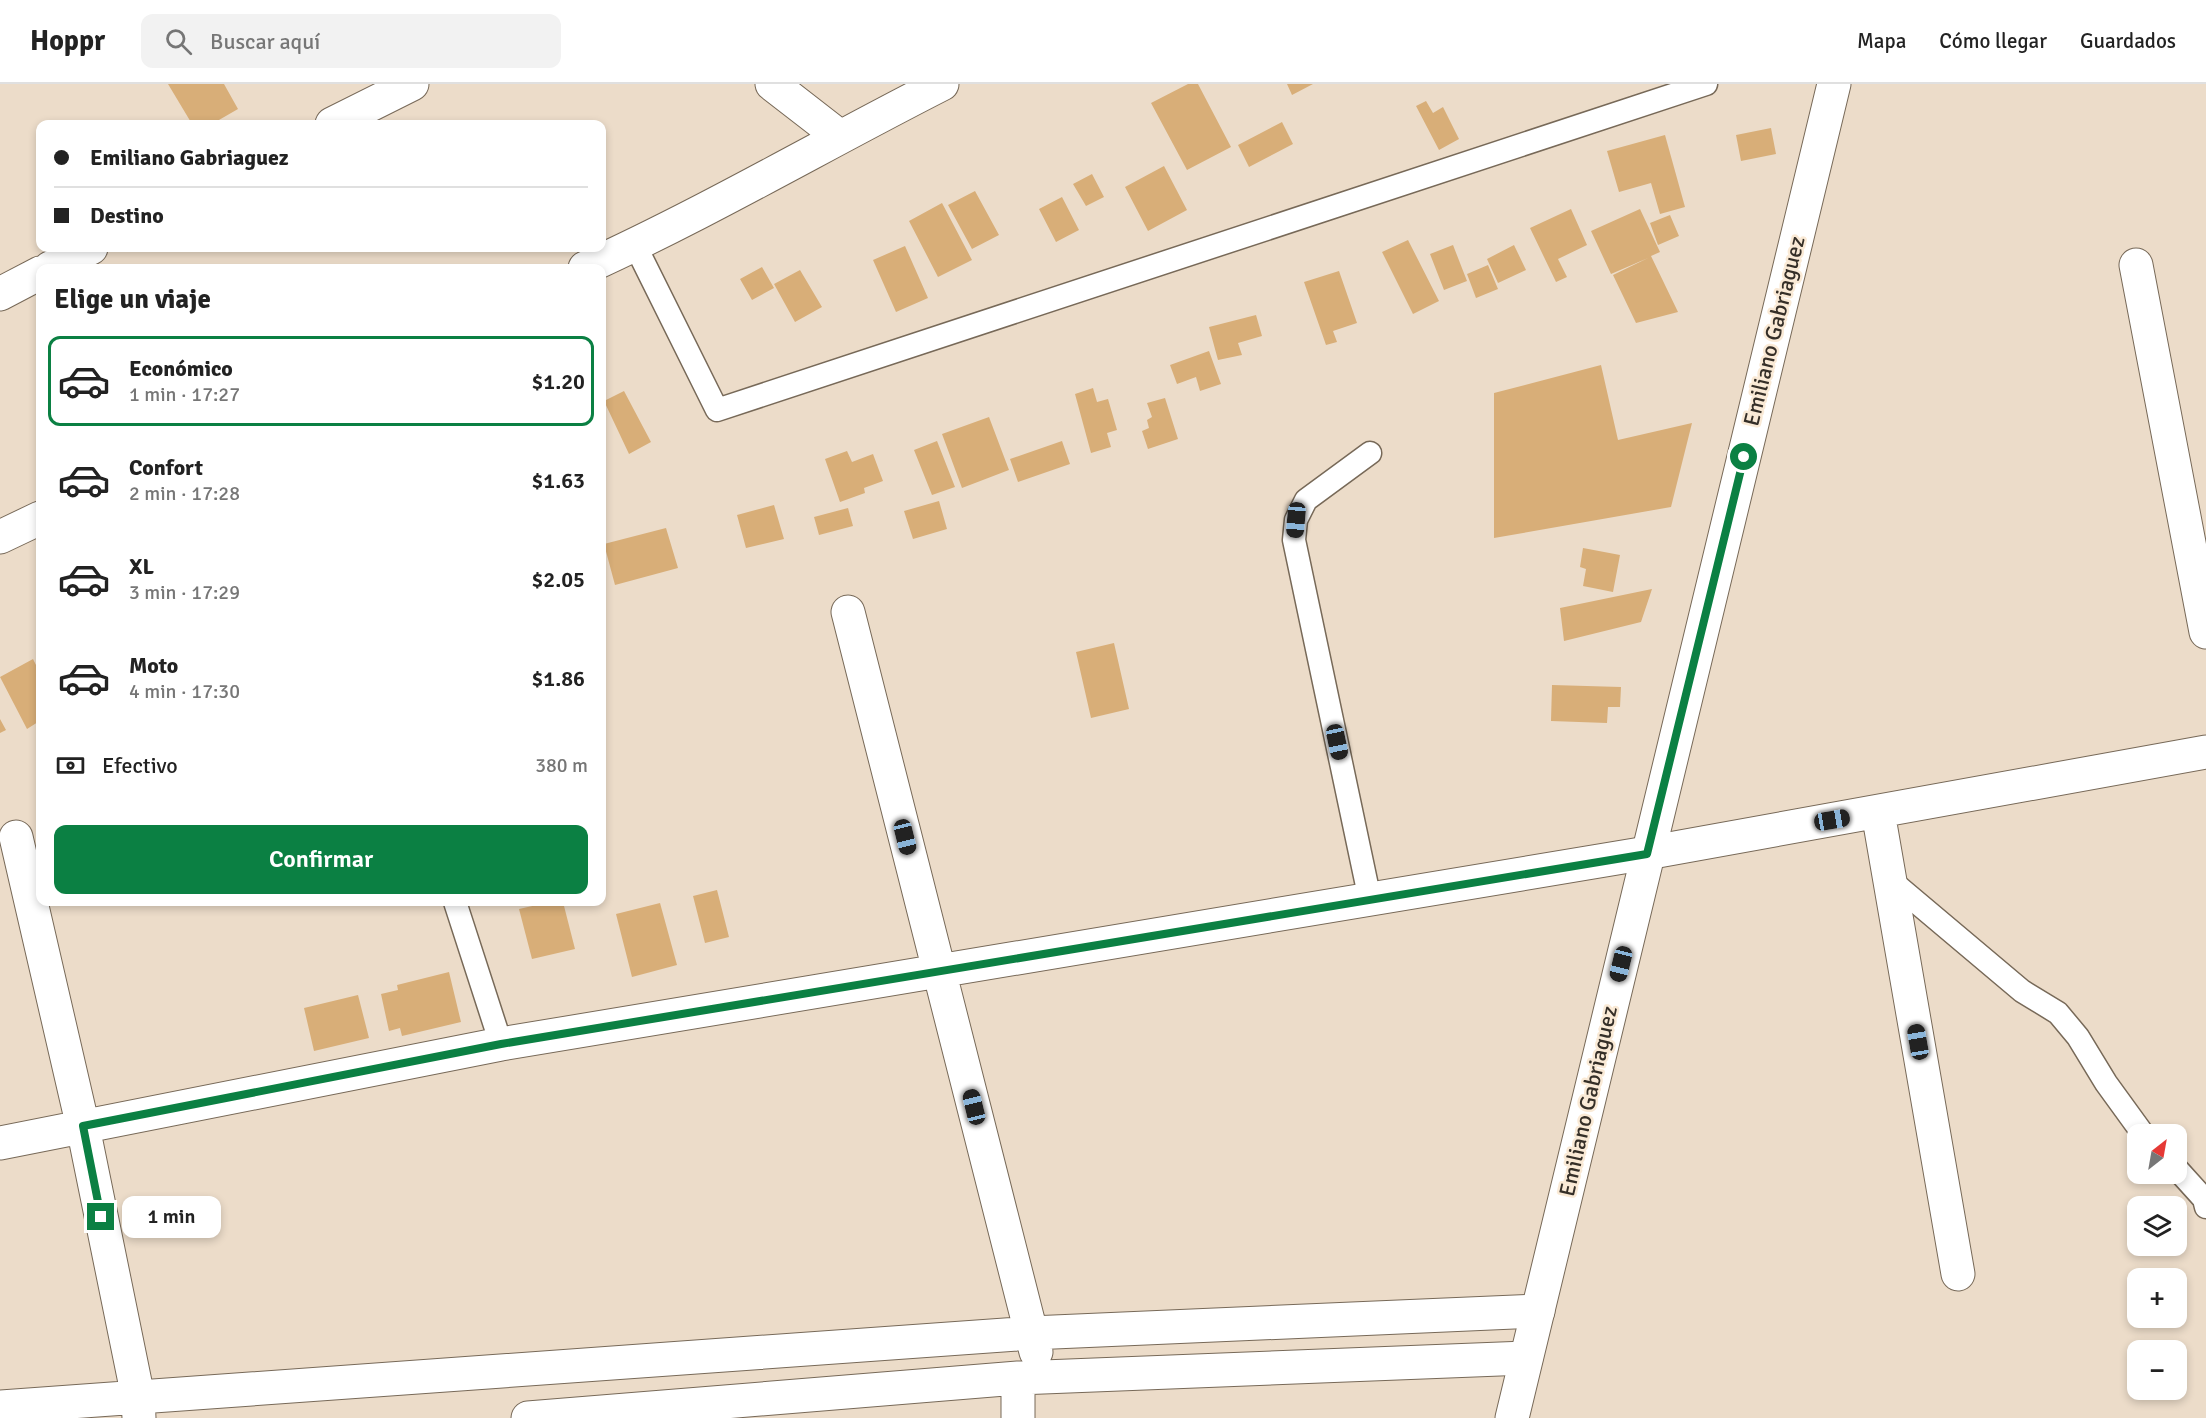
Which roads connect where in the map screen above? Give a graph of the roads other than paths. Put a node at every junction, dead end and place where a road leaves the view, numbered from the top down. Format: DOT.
graph roads {
  1 [pos="412,84"];
  2 [pos="772,84"];
  3 [pos="942,84"];
  4 [pos="1706,84"];
  5 [pos="1834,84"];
  6 [pos="340,120"];
  7 [pos="840,136"];
  8 [pos="635,245"];
  9 [pos="83,252"];
  10 [pos="58,264"];
  11 [pos="594,264"];
  12 [pos="2136,265"];
  13 [pos="36,275"];
  14 [pos="0,294"];
  15 [pos="1370,453"];
  16 [pos="36,520"];
  17 [pos="0,537"];
  18 [pos="848,612"];
  19 [pos="2206,632"];
  20 [pos="2206,752"];
  21 [pos="1878,812"];
  22 [pos="16,837"];
  23 [pos="1647,854"];
  24 [pos="1889,879"];
  25 [pos="1370,900"];
  26 [pos="456,906"];
  27 [pos="940,971"];
  28 [pos="501,1044"];
  29 [pos="2137,1124"];
  30 [pos="83,1126"];
  31 [pos="0,1143"];
  32 [pos="2187,1180"];
  33 [pos="2206,1207"];
  34 [pos="1958,1274"];
  35 [pos="1538,1311"];
  36 [pos="1032,1333"];
  37 [pos="1526,1358"];
  38 [pos="1030,1377"];
  39 [pos="0,1407"];
  40 [pos="138,1408"];
  41 [pos="528,1418"];
  42 [pos="1018,1418"];
  43 [pos="1512,1418"];
  1 -- 6 [label="street"];
  2 -- 7 [label="street"];
  3 -- 7 [label="street"];
  4 -- 8 [label="lane"];
  5 -- 23 [label="street, Emiliano Gabriaguez"];
  7 -- 8 [label="street"];
  8 -- 11 [label="street"];
  9 -- 10 [label="street"];
  12 -- 19 [label="street"];
  13 -- 14 [label="street"];
  15 -- 25 [label="lane"];
  16 -- 17 [label="street"];
  18 -- 27 [label="street"];
  20 -- 21 [label="street"];
  21 -- 23 [label="street"];
  21 -- 24 [label="street"];
  22 -- 30 [label="street"];
  23 -- 25 [label="street"];
  23 -- 35 [label="street, Emiliano Gabriaguez"];
  24 -- 29 [label="lane"];
  24 -- 34 [label="street"];
  25 -- 27 [label="street"];
  26 -- 28 [label="lane"];
  27 -- 28 [label="street"];
  27 -- 36 [label="street"];
  28 -- 30 [label="street"];
  30 -- 31 [label="street"];
  30 -- 40 [label="street"];
  32 -- 33 [label="lane"];
  35 -- 36 [label="street"];
  35 -- 37 [label="street, Emiliano Gabriaguez"];
  36 -- 38 [label="street"];
  36 -- 40 [label="street"];
  37 -- 38 [label="street"];
  37 -- 43 [label="street, Emiliano Gabriaguez"];
  38 -- 41 [label="street"];
  38 -- 42 [label="street"];
  39 -- 40 [label="street"];
}
